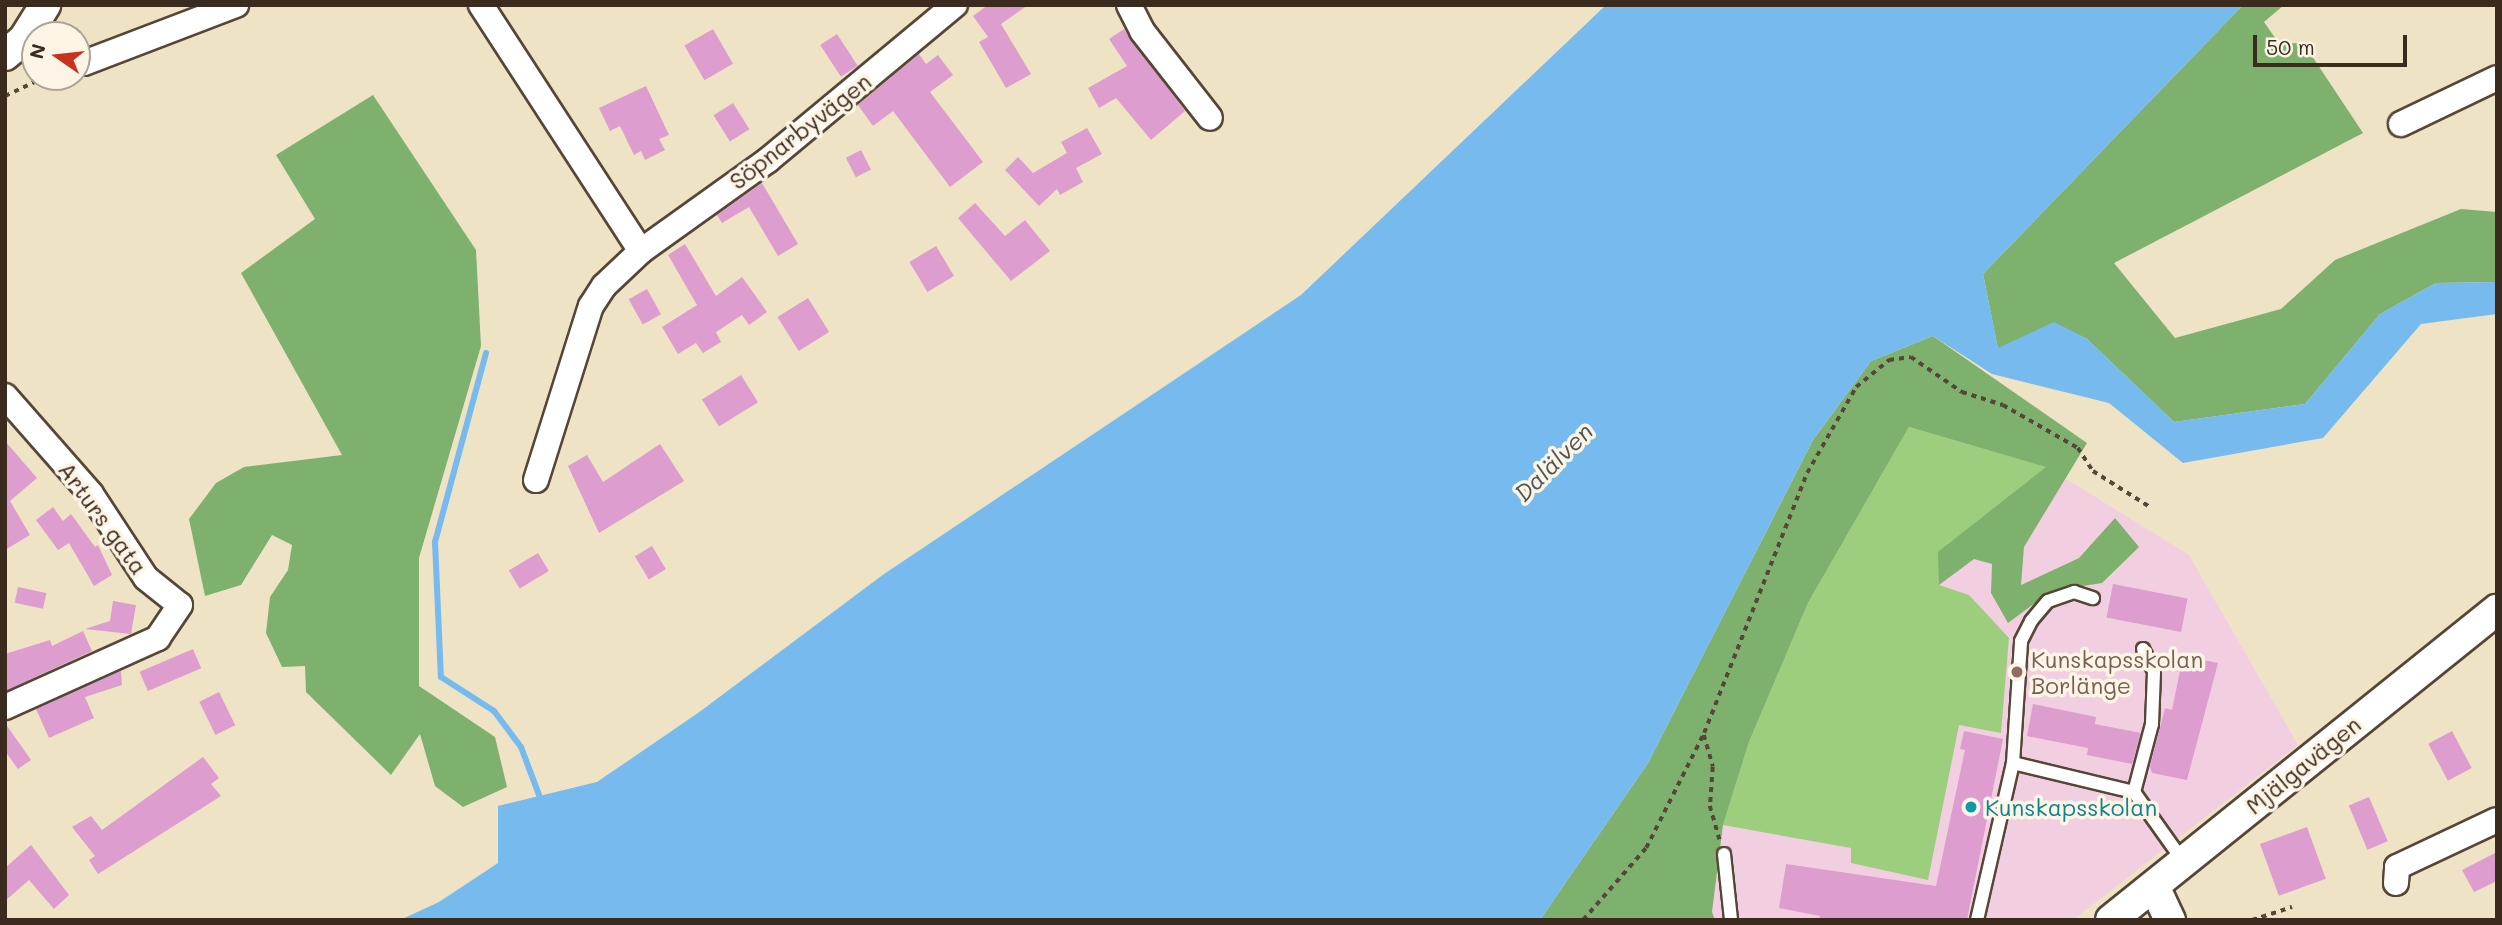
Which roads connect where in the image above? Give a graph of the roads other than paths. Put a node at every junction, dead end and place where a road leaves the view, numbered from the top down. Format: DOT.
graph roads {
  1 [pos="46,5"];
  2 [pos="236,5"];
  3 [pos="481,5"];
  4 [pos="955,5"];
  5 [pos="1129,5"];
  6 [pos="36,21"];
  7 [pos="91,60"];
  8 [pos="2497,78"];
  9 [pos="1210,118"];
  10 [pos="2401,124"];
  11 [pos="641,251"];
  12 [pos="5,396"];
  13 [pos="536,480"];
  14 [pos="2093,598"];
  15 [pos="2497,610"];
  16 [pos="2143,649"];
  17 [pos="5,707"];
  18 [pos="2013,763"];
  19 [pos="2134,792"];
  20 [pos="2497,820"];
  21 [pos="1724,853"];
  22 [pos="2183,861"];
  23 [pos="2396,883"];
  24 [pos="2154,886"];
  25 [pos="1731,920"];
  26 [pos="1977,920"];
  27 [pos="2110,920"];
  28 [pos="2170,920"];
  1 -- 6 [label="street"];
  2 -- 7 [label="street"];
  3 -- 11 [label="street"];
  4 -- 11 [label="street, Söpnarbyvägen"];
  5 -- 9 [label="street"];
  8 -- 10 [label="street"];
  11 -- 13 [label="street, Söpnarbyvägen"];
  12 -- 17 [label="street, Arturs gata"];
  14 -- 18 [label="lane"];
  15 -- 22 [label="street, Mjälgavägen"];
  16 -- 19 [label="lane"];
  18 -- 19 [label="lane"];
  18 -- 26 [label="lane"];
  19 -- 22 [label="lane"];
  20 -- 23 [label="street"];
  21 -- 25 [label="lane"];
  22 -- 24 [label="street, Mjälgavägen"];
  24 -- 27 [label="street, Mjälgavägen"];
  24 -- 28 [label="street"];
}
